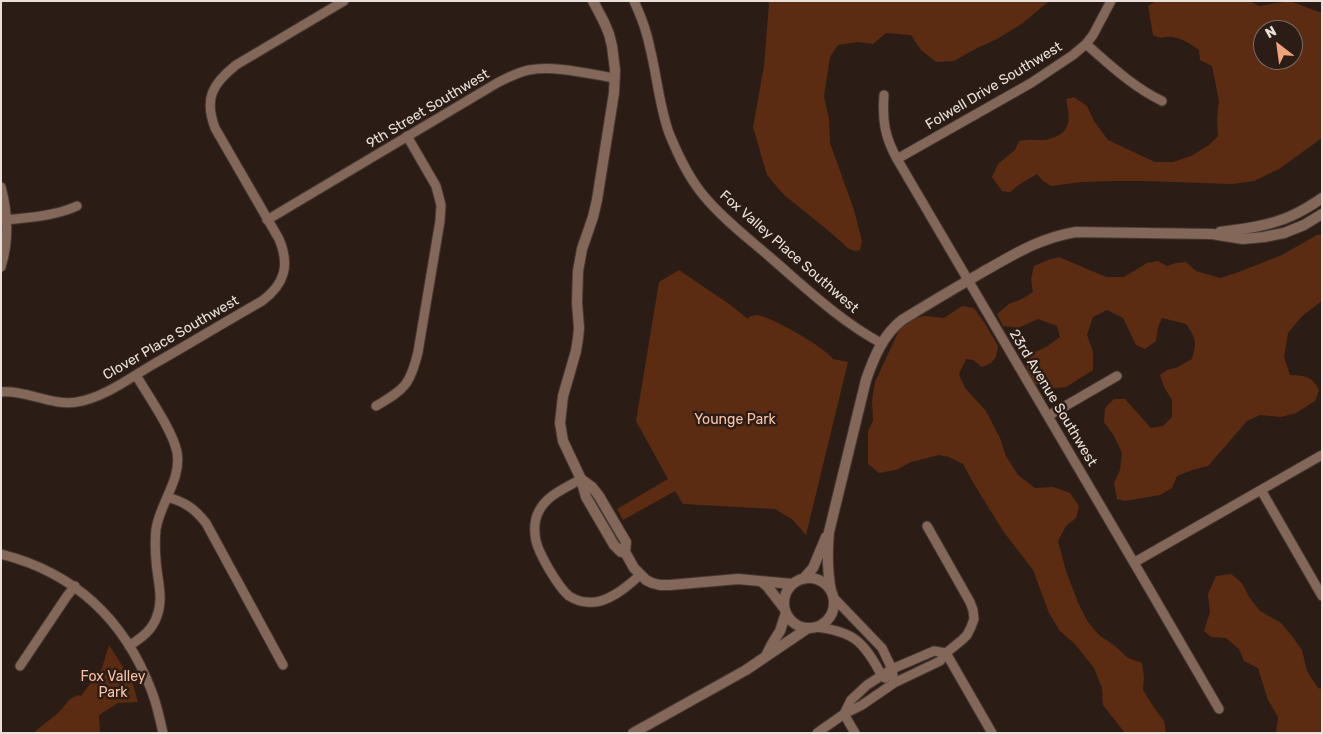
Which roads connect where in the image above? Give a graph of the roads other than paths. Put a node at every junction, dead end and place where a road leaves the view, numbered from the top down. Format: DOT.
graph roads {
  1 [pos="344,1"];
  2 [pos="593,1"];
  3 [pos="634,1"];
  4 [pos="1110,1"];
  5 [pos="1086,44"];
  6 [pos="615,78"];
  7 [pos="884,95"];
  8 [pos="1162,101"];
  9 [pos="408,136"];
  10 [pos="897,159"];
  11 [pos="1,187"];
  12 [pos="1322,198"];
  13 [pos="77,206"];
  14 [pos="1322,214"];
  15 [pos="6,220"];
  16 [pos="267,220"];
  17 [pos="1212,234"];
  18 [pos="1,267"];
  19 [pos="968,281"];
  20 [pos="882,343"];
  21 [pos="136,375"];
  22 [pos="1117,376"];
  23 [pos="1,392"];
  24 [pos="376,406"];
  25 [pos="1048,416"];
  26 [pos="1322,455"];
  27 [pos="581,479"];
  28 [pos="1261,490"];
  29 [pos="167,497"];
  30 [pos="927,526"];
  31 [pos="829,532"];
  32 [pos="1,554"];
  33 [pos="1134,562"];
  34 [pos="640,575"];
  35 [pos="803,579"];
  36 [pos="762,582"];
  37 [pos="792,584"];
  38 [pos="75,586"];
  39 [pos="832,594"];
  40 [pos="1322,596"];
  41 [pos="785,610"];
  42 [pos="812,627"];
  43 [pos="129,646"];
  44 [pos="946,653"];
  45 [pos="766,657"];
  46 [pos="283,665"];
  47 [pos="20,666"];
  48 [pos="892,669"];
  49 [pos="882,676"];
  50 [pos="894,684"];
  51 [pos="1219,709"];
  52 [pos="844,714"];
  53 [pos="163,733"];
  54 [pos="633,733"];
  55 [pos="817,733"];
  56 [pos="855,733"];
  57 [pos="992,733"];
  1 -- 16 [label="street, Clover Place Southwest"];
  2 -- 6 [label="street"];
  3 -- 20 [label="street, Fox Valley Place Southwest"];
  4 -- 5 [label="street, Folwell Drive Southwest"];
  5 -- 8 [label="street"];
  5 -- 10 [label="street, Folwell Drive Southwest"];
  6 -- 9 [label="street, 9th Street Southwest"];
  6 -- 27 [label="street"];
  7 -- 10 [label="street, 23rd Avenue Southwest"];
  9 -- 16 [label="street, 9th Street Southwest"];
  9 -- 24 [label="street"];
  10 -- 19 [label="street, 23rd Avenue Southwest"];
  11 -- 15 [label="street"];
  12 -- 17 [label="street"];
  13 -- 15 [label="street"];
  14 -- 17 [label="street"];
  15 -- 18 [label="street"];
  16 -- 21 [label="street, Clover Place Southwest"];
  17 -- 19 [label="street"];
  19 -- 20 [label="street"];
  19 -- 25 [label="street, 23rd Avenue Southwest"];
  20 -- 31 [label="street"];
  21 -- 23 [label="street, Clover Place Southwest"];
  21 -- 29 [label="street"];
  22 -- 25 [label="street"];
  25 -- 33 [label="street, 23rd Avenue Southwest"];
  26 -- 28 [label="street"];
  27 -- 34 [label="street"];
  27 -- 34 [label="street"];
  28 -- 33 [label="street"];
  28 -- 40 [label="street"];
  29 -- 43 [label="street"];
  29 -- 46 [label="street"];
  30 -- 44 [label="street"];
  31 -- 35 [label="street"];
  31 -- 39 [label="street"];
  32 -- 38 [label="street"];
  33 -- 51 [label="street, 23rd Avenue Southwest"];
  34 -- 36 [label="street"];
  35 -- 37 [label="street"];
  35 -- 39 [label="street"];
  36 -- 37 [label="street"];
  36 -- 41 [label="street"];
  37 -- 41 [label="street"];
  38 -- 43 [label="street"];
  38 -- 47 [label="street"];
  39 -- 42 [label="street"];
  39 -- 48 [label="street"];
  41 -- 42 [label="street"];
  41 -- 45 [label="street"];
  42 -- 45 [label="street"];
  42 -- 49 [label="street"];
  43 -- 53 [label="street"];
  44 -- 48 [label="street"];
  44 -- 50 [label="street"];
  44 -- 57 [label="street"];
  45 -- 54 [label="street"];
  48 -- 49 [label="street"];
  48 -- 50 [label="street"];
  49 -- 50 [label="street"];
  49 -- 52 [label="street"];
  50 -- 52 [label="street"];
  52 -- 55 [label="street"];
  52 -- 56 [label="street"];
}
